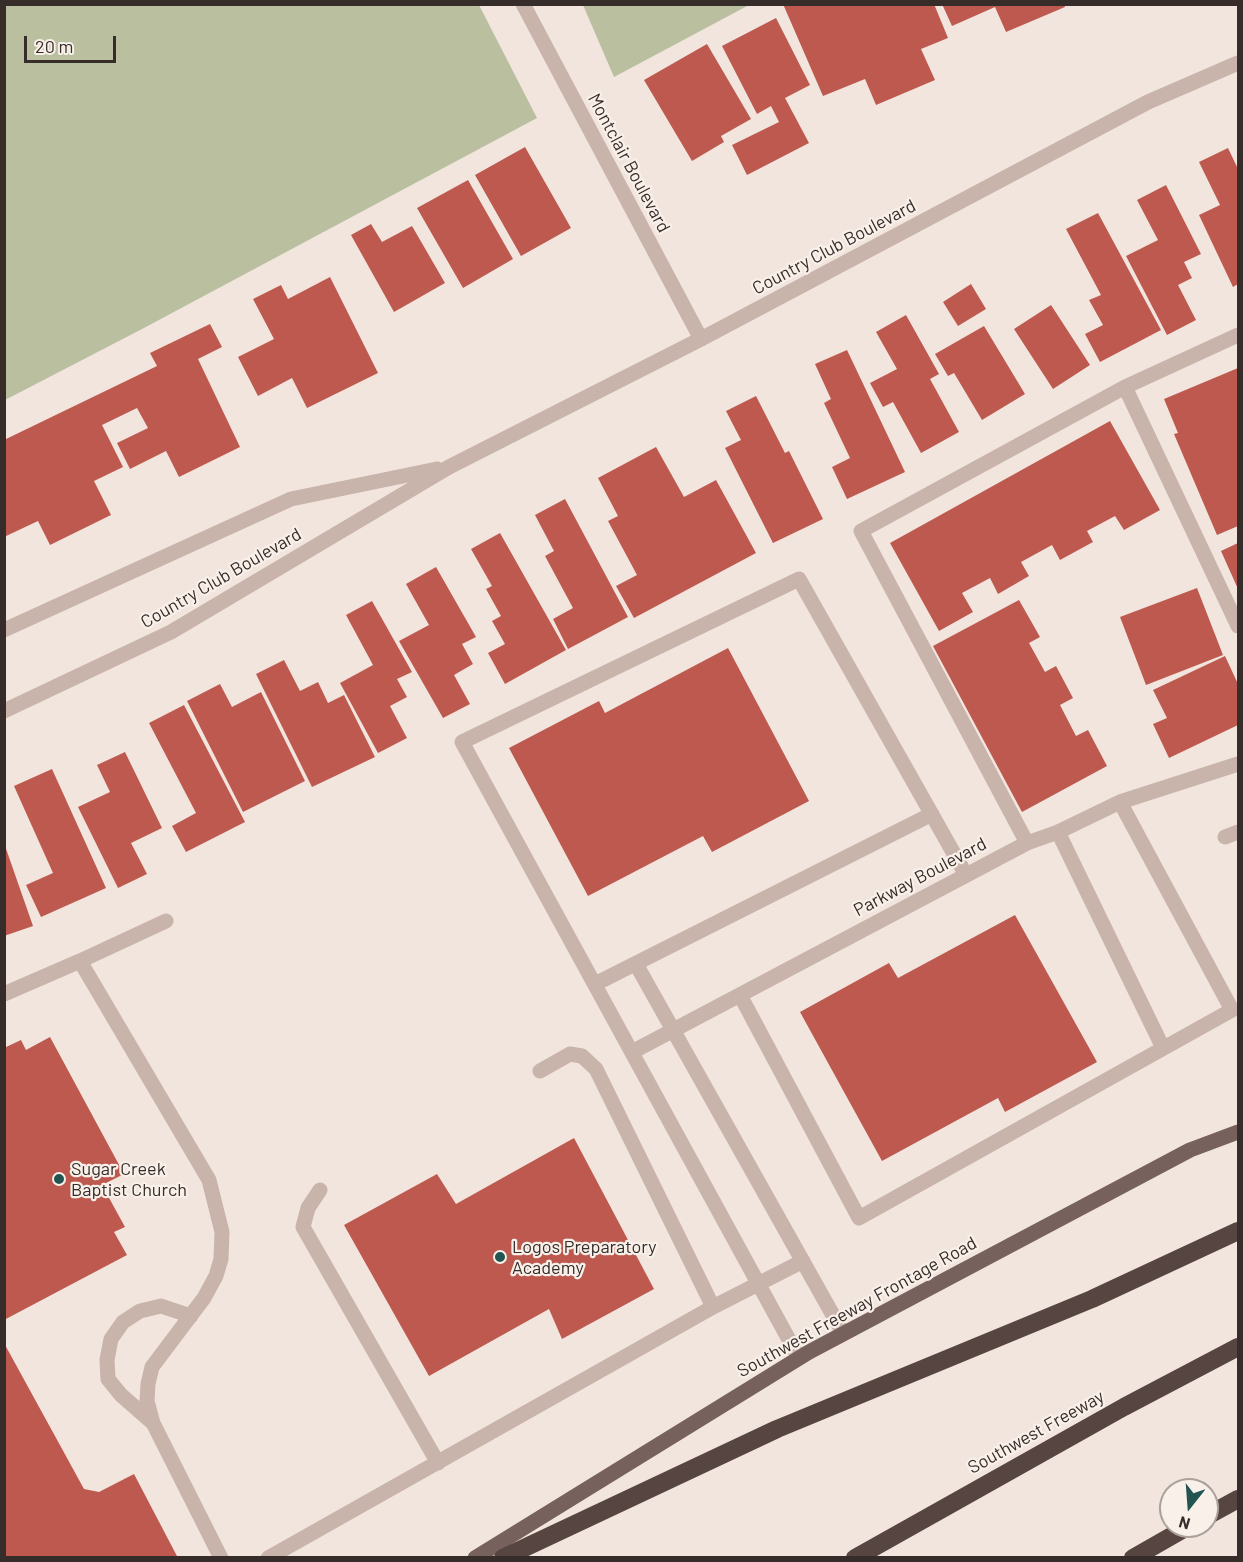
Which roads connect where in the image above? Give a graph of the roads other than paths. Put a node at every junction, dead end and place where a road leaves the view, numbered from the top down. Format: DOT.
graph roads {
  1 [pos="523,4"];
  2 [pos="1239,63"];
  3 [pos="1239,335"];
  4 [pos="701,339"];
  5 [pos="1125,387"];
  6 [pos="449,467"];
  7 [pos="1239,626"];
  8 [pos="4,630"];
  9 [pos="4,711"];
  10 [pos="1239,765"];
  11 [pos="1120,802"];
  12 [pos="932,814"];
  13 [pos="1058,832"];
  14 [pos="1027,843"];
  15 [pos="966,875"];
  16 [pos="166,921"];
  17 [pos="80,960"];
  18 [pos="636,964"];
  19 [pos="595,984"];
  20 [pos="4,994"];
  21 [pos="740,995"];
  22 [pos="673,1030"];
  23 [pos="1164,1048"];
  24 [pos="632,1052"];
  25 [pos="540,1071"];
  26 [pos="1239,1132"];
  27 [pos="320,1191"];
  28 [pos="1239,1231"];
  29 [pos="803,1261"];
  30 [pos="759,1284"];
  31 [pos="713,1307"];
  32 [pos="191,1316"];
  33 [pos="843,1333"];
  34 [pos="1239,1347"];
  35 [pos="799,1358"];
  36 [pos="153,1423"];
  37 [pos="438,1463"];
  38 [pos="1239,1499"];
  39 [pos="1219,1510"];
  40 [pos="1167,1538"];
  41 [pos="221,1557"];
  42 [pos="268,1557"];
  43 [pos="475,1557"];
  44 [pos="503,1557"];
  45 [pos="855,1557"];
  46 [pos="1133,1557"];
  1 -- 4 [label="street, Montclair Boulevard"];
  2 -- 4 [label="street, Country Club Boulevard"];
  3 -- 5 [label="street"];
  4 -- 6 [label="street, Country Club Boulevard"];
  5 -- 7 [label="street"];
  5 -- 14 [label="street"];
  6 -- 8 [label="street, Country Club Boulevard"];
  6 -- 9 [label="street, Country Club Boulevard"];
  10 -- 11 [label="street, Parkway Boulevard"];
  11 -- 13 [label="street, Parkway Boulevard"];
  11 -- 23 [label="street"];
  12 -- 15 [label="street"];
  12 -- 18 [label="street"];
  12 -- 19 [label="street"];
  13 -- 14 [label="street, Parkway Boulevard"];
  13 -- 23 [label="street"];
  14 -- 15 [label="street, Parkway Boulevard"];
  15 -- 21 [label="street, Parkway Boulevard"];
  16 -- 17 [label="street"];
  17 -- 20 [label="street"];
  17 -- 32 [label="street"];
  18 -- 19 [label="street"];
  18 -- 22 [label="street"];
  19 -- 24 [label="street"];
  21 -- 22 [label="street, Parkway Boulevard"];
  21 -- 23 [label="street"];
  22 -- 24 [label="street, Parkway Boulevard"];
  22 -- 29 [label="street"];
  24 -- 30 [label="street"];
  25 -- 31 [label="street"];
  26 -- 33 [label="main road, Southwest Freeway Frontage Road"];
  27 -- 37 [label="street"];
  28 -- 44 [label="highway"];
  29 -- 30 [label="street"];
  29 -- 33 [label="street"];
  30 -- 31 [label="street"];
  30 -- 35 [label="street"];
  31 -- 37 [label="street"];
  32 -- 36 [label="street"];
  32 -- 36 [label="street"];
  33 -- 35 [label="main road, Southwest Freeway Frontage Road"];
  34 -- 45 [label="highway, Southwest Freeway"];
  35 -- 43 [label="main road, Southwest Freeway Frontage Road"];
  36 -- 41 [label="street"];
  37 -- 42 [label="street"];
  38 -- 39 [label="highway"];
  40 -- 46 [label="highway"];
}
